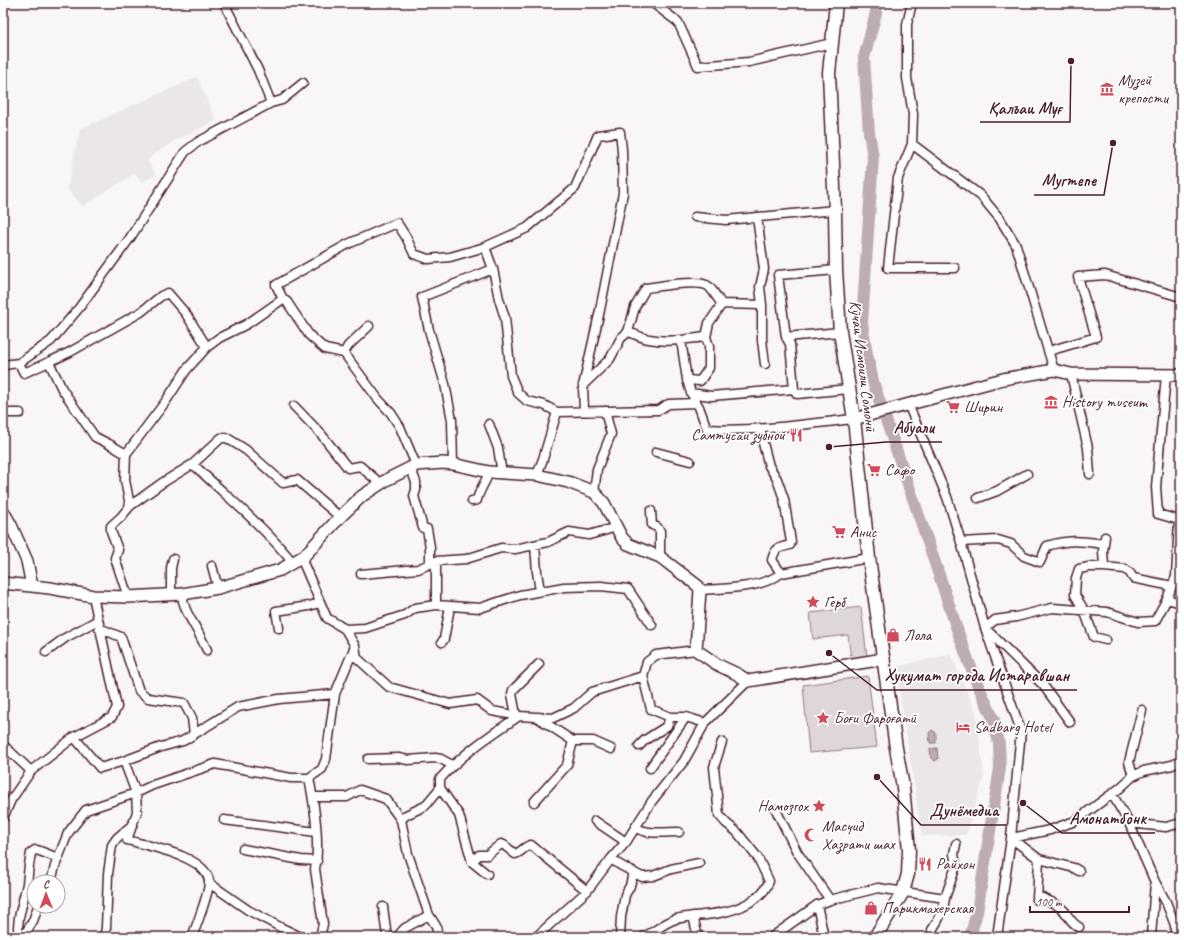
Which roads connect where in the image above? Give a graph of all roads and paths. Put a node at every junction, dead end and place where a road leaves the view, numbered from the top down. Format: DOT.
graph roads {
  1 [pos="224,3"];
  2 [pos="653,3"];
  3 [pos="836,3"];
  4 [pos="912,3"];
  5 [pos="832,43"];
  6 [pos="303,83"];
  7 [pos="271,103"];
  8 [pos="912,144"];
  9 [pos="835,210"];
  10 [pos="695,217"];
  11 [pos="757,217"];
  12 [pos="485,247"];
  13 [pos="955,268"];
  14 [pos="493,269"];
  15 [pos="836,270"];
  16 [pos="1181,297"];
  17 [pos="283,299"];
  18 [pos="722,304"];
  19 [pos="762,305"];
  20 [pos="369,326"];
  21 [pos="628,332"];
  22 [pos="840,332"];
  23 [pos="706,337"];
  24 [pos="786,337"];
  25 [pos="681,340"];
  26 [pos="207,347"];
  27 [pos="1049,351"];
  28 [pos="344,353"];
  29 [pos="49,362"];
  30 [pos="19,363"];
  31 [pos="765,364"];
  32 [pos="3,365"];
  33 [pos="1054,370"];
  34 [pos="1071,374"];
  35 [pos="1166,375"];
  36 [pos="1181,375"];
  37 [pos="687,380"];
  38 [pos="583,386"];
  39 [pos="794,389"];
  40 [pos="849,389"];
  41 [pos="691,394"];
  42 [pos="696,403"];
  43 [pos="908,404"];
  44 [pos="294,406"];
  45 [pos="584,411"];
  46 [pos="605,411"];
  47 [pos="557,412"];
  48 [pos="3,413"];
  49 [pos="20,413"];
  50 [pos="857,418"];
  51 [pos="489,424"];
  52 [pos="759,428"];
  53 [pos="656,452"];
  54 [pos="126,454"];
  55 [pos="690,460"];
  56 [pos="193,464"];
  57 [pos="453,464"];
  58 [pos="414,467"];
  59 [pos="489,472"];
  60 [pos="502,474"];
  61 [pos="1026,474"];
  62 [pos="1090,474"];
  63 [pos="537,475"];
  64 [pos="381,484"];
  65 [pos="594,492"];
  66 [pos="978,498"];
  67 [pos="472,501"];
  68 [pos="130,506"];
  69 [pos="3,511"];
  70 [pos="651,511"];
  71 [pos="340,517"];
  72 [pos="1180,520"];
  73 [pos="7,524"];
  74 [pos="616,527"];
  75 [pos="961,542"];
  76 [pos="536,545"];
  77 [pos="660,557"];
  78 [pos="869,558"];
  79 [pos="173,559"];
  80 [pos="432,560"];
  81 [pos="297,561"];
  82 [pos="212,566"];
  83 [pos="1104,566"];
  84 [pos="781,573"];
  85 [pos="361,574"];
  86 [pos="3,583"];
  87 [pos="32,586"];
  88 [pos="1172,586"];
  89 [pos="218,588"];
  90 [pos="700,590"];
  91 [pos="540,591"];
  92 [pos="176,594"];
  93 [pos="93,596"];
  94 [pos="128,597"];
  95 [pos="1167,599"];
  96 [pos="320,603"];
  97 [pos="1181,603"];
  98 [pos="436,605"];
  99 [pos="450,607"];
  100 [pos="1084,610"];
  101 [pos="99,624"];
  102 [pos="652,625"];
  103 [pos="279,628"];
  104 [pos="345,628"];
  105 [pos="985,628"];
  106 [pos="1106,640"];
  107 [pos="442,642"];
  108 [pos="355,646"];
  109 [pos="207,650"];
  110 [pos="696,650"];
  111 [pos="46,652"];
  112 [pos="884,659"];
  113 [pos="539,664"];
  114 [pos="643,676"];
  115 [pos="748,681"];
  116 [pos="335,694"];
  117 [pos="1142,710"];
  118 [pos="517,715"];
  119 [pos="535,716"];
  120 [pos="670,717"];
  121 [pos="686,718"];
  122 [pos="1070,722"];
  123 [pos="705,723"];
  124 [pos="194,734"];
  125 [pos="74,737"];
  126 [pos="573,741"];
  127 [pos="722,742"];
  128 [pos="3,745"];
  129 [pos="639,746"];
  130 [pos="611,749"];
  131 [pos="368,759"];
  132 [pos="1181,761"];
  133 [pos="124,762"];
  134 [pos="452,765"];
  135 [pos="650,768"];
  136 [pos="31,771"];
  137 [pos="1133,776"];
  138 [pos="310,778"];
  139 [pos="440,788"];
  140 [pos="136,793"];
  141 [pos="1112,794"];
  142 [pos="313,797"];
  143 [pos="7,798"];
  144 [pos="534,802"];
  145 [pos="776,810"];
  146 [pos="3,818"];
  147 [pos="224,820"];
  148 [pos="401,820"];
  149 [pos="595,821"];
  150 [pos="1129,823"];
  151 [pos="1181,823"];
  152 [pos="132,826"];
  153 [pos="635,827"];
  154 [pos="316,832"];
  155 [pos="678,832"];
  156 [pos="1011,838"];
  157 [pos="626,842"];
  158 [pos="956,844"];
  159 [pos="243,849"];
  160 [pos="58,858"];
  161 [pos="611,858"];
  162 [pos="1039,859"];
  163 [pos="317,861"];
  164 [pos="472,862"];
  165 [pos="699,863"];
  166 [pos="1079,871"];
  167 [pos="633,872"];
  168 [pos="53,874"];
  169 [pos="487,874"];
  170 [pos="1155,882"];
  171 [pos="209,883"];
  172 [pos="587,891"];
  173 [pos="904,892"];
  174 [pos="945,898"];
  175 [pos="830,900"];
  176 [pos="817,905"];
  177 [pos="382,907"];
  178 [pos="35,914"];
  179 [pos="429,915"];
  180 [pos="693,916"];
  181 [pos="1178,924"];
  182 [pos="1079,927"];
  183 [pos="932,930"];
  184 [pos="19,937"];
  185 [pos="23,937"];
  186 [pos="104,937"];
  187 [pos="192,937"];
  188 [pos="301,937"];
  189 [pos="320,937"];
  190 [pos="388,937"];
  191 [pos="397,937"];
  192 [pos="438,937"];
  193 [pos="536,937"];
  194 [pos="620,937"];
  195 [pos="643,937"];
  196 [pos="698,937"];
  197 [pos="772,937"];
  198 [pos="824,937"];
  199 [pos="875,937"];
  200 [pos="998,937"];
  201 [pos="1151,937"];
  202 [pos="1175,937"];
  1 -- 7 [label="street"];
  2 -- 5 [label="street"];
  3 -- 5 [label="main road, Кӯчаи Исмоили Сомонӣ"];
  4 -- 8 [label="street"];
  5 -- 9 [label="main road, Кӯчаи Исмоили Сомонӣ"];
  6 -- 7 [label="street"];
  7 -- 30 [label="street"];
  8 -- 13 [label="street"];
  8 -- 27 [label="street"];
  9 -- 11 [label="street"];
  9 -- 15 [label="main road, Кӯчаи Исмоили Сомонӣ"];
  10 -- 11 [label="street"];
  11 -- 19 [label="street"];
  12 -- 14 [label="street"];
  12 -- 17 [label="street"];
  12 -- 38 [label="street"];
  14 -- 47 [label="street"];
  14 -- 57 [label="street"];
  15 -- 22 [label="main road, Кӯчаи Исмоили Сомонӣ"];
  15 -- 24 [label="street"];
  16 -- 27 [label="street"];
  17 -- 26 [label="street"];
  17 -- 28 [label="street"];
  18 -- 19 [label="street"];
  18 -- 21 [label="street"];
  18 -- 23 [label="street"];
  19 -- 31 [label="street"];
  20 -- 28 [label="street"];
  21 -- 25 [label="street"];
  21 -- 38 [label="street"];
  22 -- 24 [label="street"];
  22 -- 40 [label="main road, Кӯчаи Исмоили Сомонӣ"];
  23 -- 25 [label="street"];
  23 -- 37 [label="street"];
  24 -- 39 [label="street"];
  25 -- 37 [label="street"];
  26 -- 29 [label="street"];
  26 -- 54 [label="street"];
  27 -- 33 [label="street"];
  28 -- 58 [label="street"];
  29 -- 30 [label="street"];
  29 -- 54 [label="street"];
  30 -- 32 [label="street"];
  33 -- 34 [label="main road"];
  33 -- 43 [label="main road"];
  34 -- 35 [label="main road"];
  34 -- 62 [label="street"];
  35 -- 36 [label="main road"];
  35 -- 72 [label="street"];
  37 -- 41 [label="street"];
  38 -- 45 [label="street"];
  39 -- 40 [label="street"];
  39 -- 41 [label="street"];
  40 -- 50 [label="main road, Кӯчаи Исмоили Сомонӣ"];
  41 -- 42 [label="street"];
  42 -- 46 [label="street"];
  42 -- 52 [label="street"];
  43 -- 50 [label="main road"];
  43 -- 75 [label="street"];
  44 -- 64 [label="street"];
  45 -- 46 [label="street"];
  45 -- 47 [label="street"];
  46 -- 65 [label="street"];
  47 -- 63 [label="street"];
  48 -- 49 [label="street"];
  50 -- 52 [label="street"];
  50 -- 78 [label="main road, Кӯчаи Исмоили Сомонӣ"];
  51 -- 60 [label="street"];
  52 -- 84 [label="street"];
  53 -- 55 [label="street"];
  54 -- 68 [label="street"];
  56 -- 68 [label="street"];
  56 -- 71 [label="street"];
  56 -- 81 [label="street"];
  57 -- 58 [label="main road"];
  57 -- 59 [label="main road"];
  58 -- 64 [label="main road"];
  58 -- 80 [label="street"];
  59 -- 60 [label="main road"];
  59 -- 67 [label="street"];
  60 -- 63 [label="main road"];
  61 -- 66 [label="street"];
  63 -- 65 [label="main road"];
  64 -- 71 [label="main road"];
  65 -- 74 [label="main road"];
  68 -- 94 [label="street"];
  69 -- 73 [label="main road"];
  70 -- 77 [label="street"];
  71 -- 81 [label="main road"];
  72 -- 88 [label="street"];
  73 -- 87 [label="main road"];
  74 -- 76 [label="street"];
  74 -- 77 [label="main road"];
  75 -- 83 [label="street"];
  75 -- 105 [label="street"];
  76 -- 80 [label="street"];
  76 -- 91 [label="street"];
  77 -- 90 [label="main road"];
  78 -- 84 [label="street"];
  78 -- 112 [label="main road, Кӯчаи Исмоили Сомонӣ"];
  79 -- 92 [label="street"];
  80 -- 85 [label="street"];
  80 -- 98 [label="street"];
  81 -- 89 [label="main road"];
  81 -- 96 [label="street"];
  82 -- 89 [label="street"];
  83 -- 88 [label="street"];
  83 -- 100 [label="street"];
  84 -- 90 [label="street"];
  86 -- 87 [label="main road"];
  87 -- 93 [label="main road"];
  88 -- 95 [label="street"];
  89 -- 92 [label="main road"];
  90 -- 110 [label="main road"];
  91 -- 99 [label="street"];
  91 -- 102 [label="street"];
  92 -- 94 [label="main road"];
  92 -- 109 [label="street"];
  93 -- 94 [label="main road"];
  93 -- 101 [label="street"];
  95 -- 97 [label="street"];
  95 -- 100 [label="street"];
  96 -- 103 [label="street"];
  96 -- 104 [label="street"];
  98 -- 99 [label="street"];
  98 -- 104 [label="street"];
  99 -- 107 [label="street"];
  100 -- 105 [label="street"];
  100 -- 106 [label="street"];
  101 -- 111 [label="street"];
  101 -- 124 [label="street"];
  101 -- 125 [label="street"];
  104 -- 108 [label="street"];
  105 -- 122 [label="street"];
  105 -- 156 [label="street"];
  108 -- 116 [label="street"];
  108 -- 118 [label="street"];
  110 -- 114 [label="street"];
  110 -- 115 [label="main road"];
  112 -- 115 [label="main road"];
  112 -- 173 [label="main road, Кӯчаи Исмоили Сомонӣ"];
  113 -- 118 [label="street"];
  114 -- 119 [label="street"];
  114 -- 120 [label="street"];
  115 -- 123 [label="street"];
  116 -- 124 [label="street"];
  116 -- 138 [label="street"];
  117 -- 137 [label="street"];
  118 -- 119 [label="street"];
  118 -- 134 [label="street"];
  119 -- 126 [label="street"];
  120 -- 121 [label="street"];
  120 -- 129 [label="street"];
  121 -- 123 [label="street"];
  121 -- 135 [label="street"];
  123 -- 153 [label="street"];
  124 -- 133 [label="street"];
  125 -- 133 [label="street"];
  125 -- 136 [label="street"];
  126 -- 130 [label="street"];
  126 -- 144 [label="street"];
  127 -- 180 [label="street"];
  128 -- 136 [label="street"];
  131 -- 134 [label="street"];
  132 -- 137 [label="street"];
  133 -- 140 [label="street"];
  134 -- 139 [label="street"];
  136 -- 143 [label="street"];
  137 -- 141 [label="street"];
  138 -- 140 [label="street"];
  138 -- 142 [label="street"];
  139 -- 148 [label="street"];
  139 -- 164 [label="street"];
  140 -- 152 [label="street"];
  140 -- 160 [label="street"];
  141 -- 150 [label="street"];
  141 -- 156 [label="street"];
  142 -- 148 [label="street"];
  142 -- 154 [label="street"];
  143 -- 146 [label="street"];
  145 -- 175 [label="street"];
  147 -- 154 [label="street"];
  148 -- 179 [label="street"];
  149 -- 157 [label="street"];
  150 -- 151 [label="street"];
  150 -- 170 [label="street"];
  152 -- 171 [label="street"];
  152 -- 186 [label="street"];
  153 -- 155 [label="street"];
  153 -- 157 [label="street"];
  154 -- 163 [label="street"];
  156 -- 162 [label="street"];
  156 -- 200 [label="street"];
  157 -- 161 [label="street"];
  158 -- 174 [label="street"];
  159 -- 163 [label="street"];
  160 -- 168 [label="street"];
  160 -- 184 [label="street"];
  161 -- 167 [label="street"];
  161 -- 172 [label="street"];
  162 -- 166 [label="street"];
  162 -- 182 [label="street"];
  163 -- 189 [label="street"];
  164 -- 169 [label="street"];
  164 -- 172 [label="street"];
  165 -- 167 [label="street"];
  167 -- 194 [label="street"];
  170 -- 181 [label="street"];
  170 -- 201 [label="street"];
  171 -- 187 [label="street"];
  171 -- 188 [label="street"];
  172 -- 193 [label="street"];
  173 -- 174 [label="street"];
  173 -- 175 [label="street"];
  173 -- 199 [label="main road, Кӯчаи Исмоили Сомонӣ"];
  174 -- 183 [label="street"];
  175 -- 176 [label="street"];
  176 -- 197 [label="street"];
  176 -- 198 [label="street"];
  177 -- 190 [label="street"];
  178 -- 185 [label="street"];
  179 -- 191 [label="street"];
  179 -- 192 [label="street"];
  180 -- 195 [label="street"];
  180 -- 196 [label="street"];
  181 -- 202 [label="street"];
}
